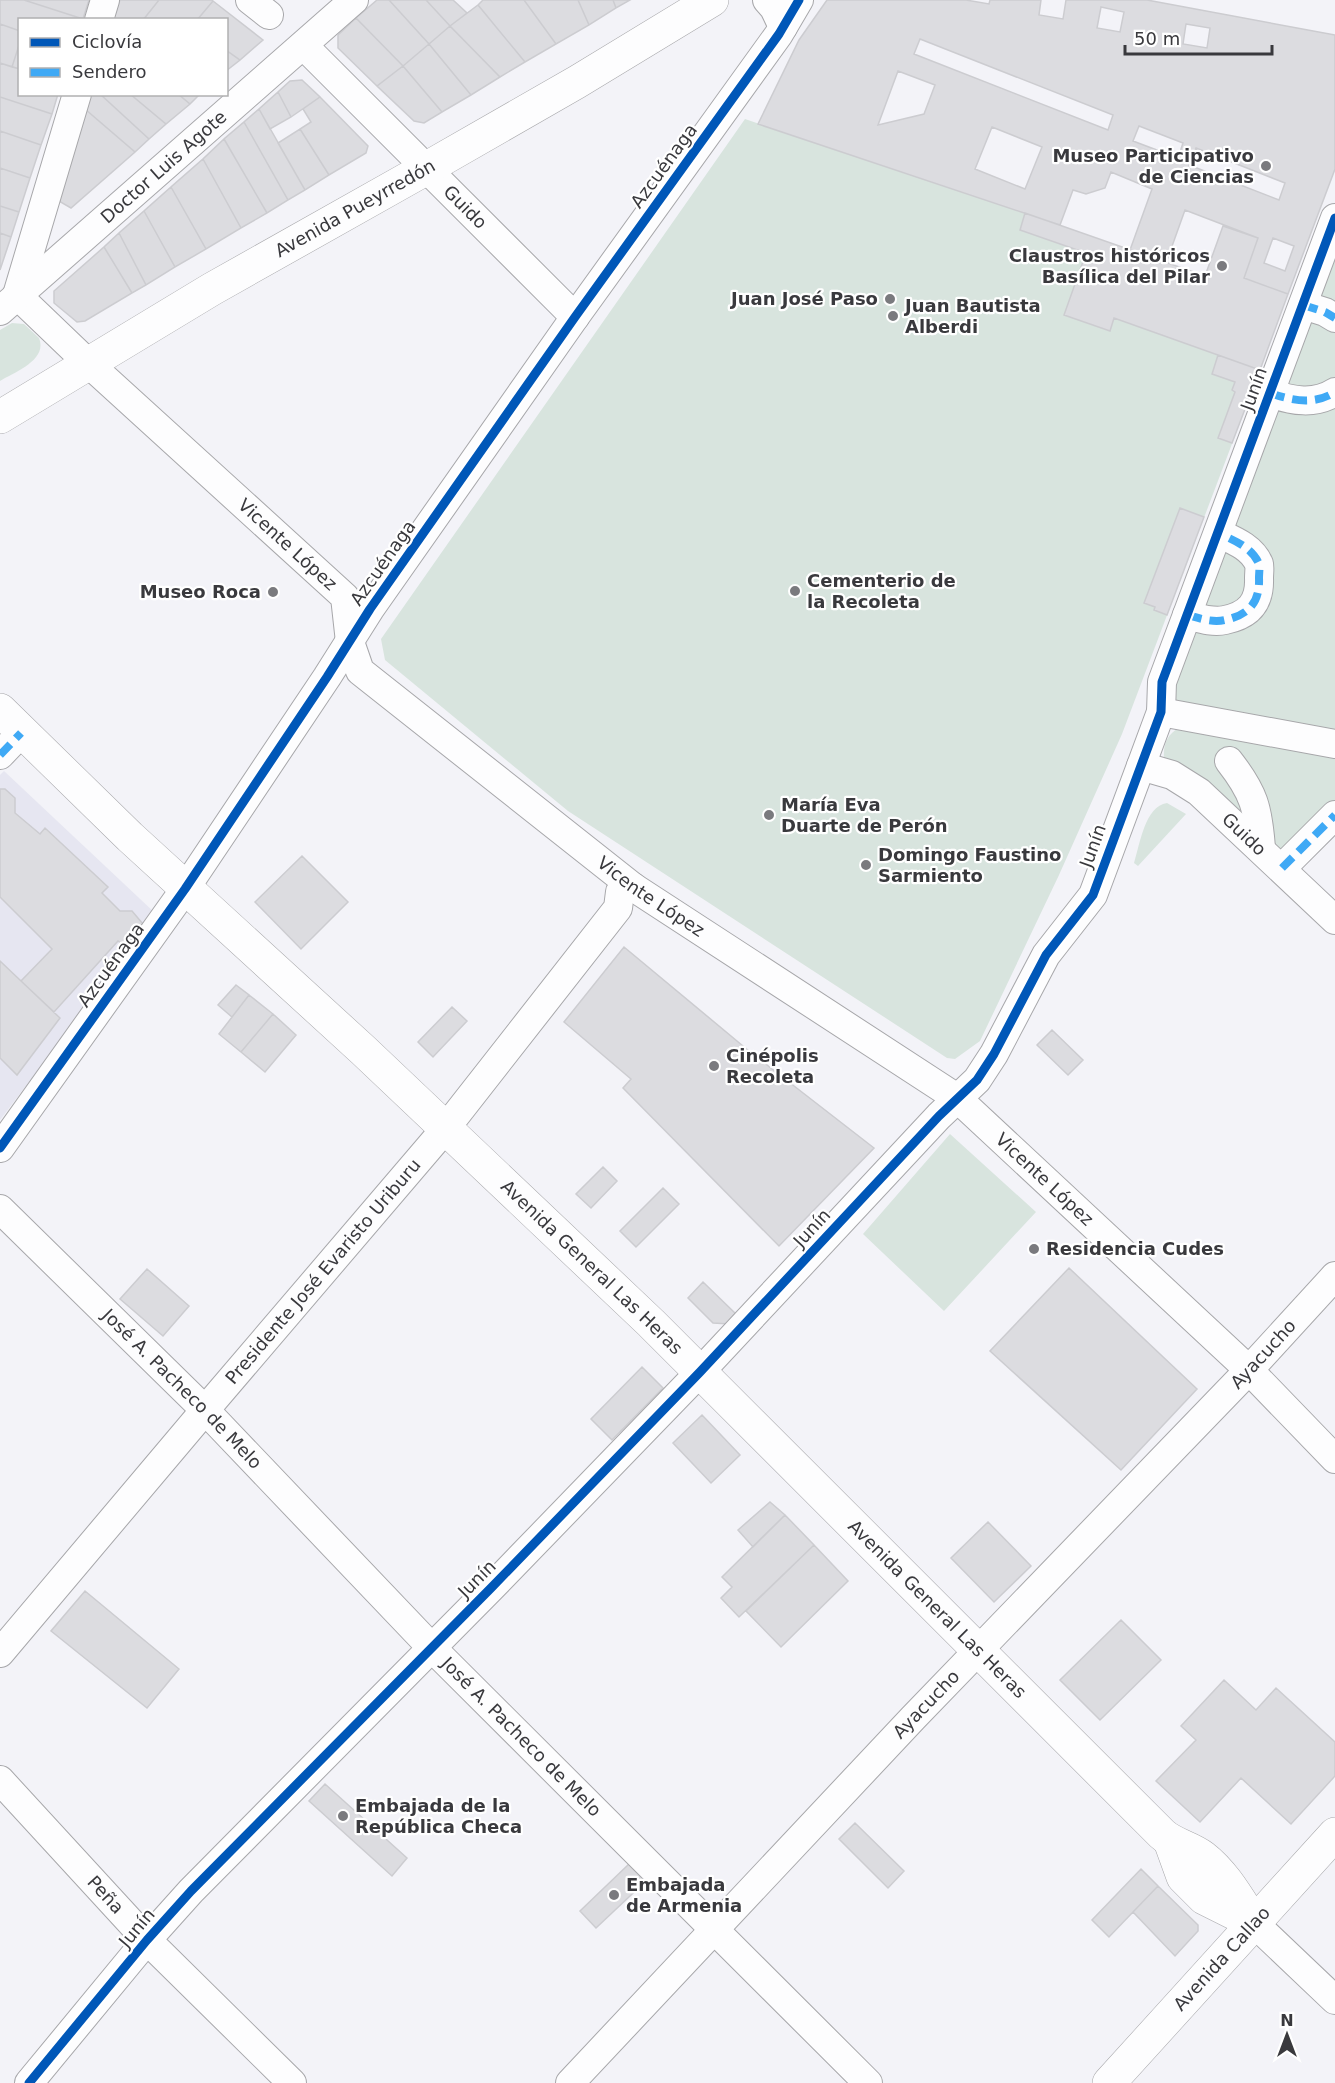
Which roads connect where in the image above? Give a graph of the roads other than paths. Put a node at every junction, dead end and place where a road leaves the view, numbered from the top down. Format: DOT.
graph roads {
  1 [pos="105,0"];
  2 [pos="354,0"];
  3 [pos="712,0"];
  4 [pos="767,0"];
  5 [pos="799,0"];
  6 [pos="100,18"];
  7 [pos="783,27"];
  8 [pos="304,46"];
  9 [pos="76,96"];
  10 [pos="427,168"];
  11 [pos="1335,219"];
  12 [pos="1326,261"];
  13 [pos="9,303"];
  14 [pos="1303,305"];
  15 [pos="575,317"];
  16 [pos="1335,318"];
  17 [pos="88,363"];
  18 [pos="1335,392"];
  19 [pos="1270,393"];
  20 [pos="0,417"];
  21 [pos="1218,533"];
  22 [pos="1188,615"];
  23 [pos="350,642"];
  24 [pos="1161,712"];
  25 [pos="7,732"];
  26 [pos="1335,744"];
  27 [pos="1229,761"];
  28 [pos="1141,766"];
  29 [pos="1335,815"];
  30 [pos="1142,816"];
  31 [pos="1261,848"];
  32 [pos="1282,868"];
  33 [pos="633,888"];
  34 [pos="185,890"];
  35 [pos="1093,895"];
  36 [pos="1335,920"];
  37 [pos="957,1098"];
  38 [pos="445,1129"];
  39 [pos="0,1148"];
  40 [pos="0,1209"];
  41 [pos="1335,1276"];
  42 [pos="1249,1370"];
  43 [pos="700,1372"];
  44 [pos="205,1410"];
  45 [pos="1335,1459"];
  46 [pos="431,1647"];
  47 [pos="978,1650"];
  48 [pos="0,1653"];
  49 [pos="0,1780"];
  50 [pos="1335,1834"];
  51 [pos="1254,1923"];
  52 [pos="716,1930"];
  53 [pos="147,1940"];
  54 [pos="1335,2000"];
  55 [pos="30,2083"];
  56 [pos="292,2083"];
  57 [pos="570,2083"];
  58 [pos="868,2083"];
  59 [pos="1109,2083"];
  1 -- 6 [label="street"];
  2 -- 8 [label="street, Doctor Luis Agote"];
  3 -- 10 [label="main road, Avenida Pueyrredón"];
  4 -- 7 [label="street"];
  5 -- 7 [label="street, Azcuénaga"];
  7 -- 15 [label="street, Azcuénaga"];
  8 -- 10 [label="street, Guido"];
  8 -- 13 [label="street, Doctor Luis Agote"];
  9 -- 13 [label="street"];
  10 -- 15 [label="street, Guido"];
  10 -- 17 [label="main road, Avenida Pueyrredón"];
  11 -- 12 [label="street, Junín"];
  12 -- 14 [label="street, Junín"];
  13 -- 17 [label="street, Vicente López"];
  14 -- 16 [label="street"];
  14 -- 19 [label="street, Junín"];
  15 -- 23 [label="street, Azcuénaga"];
  17 -- 20 [label="main road, Avenida Pueyrredón"];
  17 -- 23 [label="street, Vicente López"];
  18 -- 19 [label="street"];
  19 -- 21 [label="street, Junín"];
  21 -- 22 [label="street, Junín"];
  21 -- 22 [label="street"];
  22 -- 24 [label="street, Junín"];
  23 -- 33 [label="street, Vicente López"];
  23 -- 34 [label="street, Azcuénaga"];
  24 -- 26 [label="street"];
  24 -- 28 [label="street, Junín"];
  25 -- 34 [label="main road, Avenida General Las Heras"];
  27 -- 31 [label="street"];
  28 -- 31 [label="street, Guido"];
  28 -- 35 [label="street, Junín"];
  29 -- 32 [label="street"];
  30 -- 35 [label="street"];
  31 -- 32 [label="street, Guido"];
  32 -- 36 [label="street, Guido"];
  33 -- 37 [label="street, Vicente López"];
  33 -- 38 [label="street, Presidente José Evaristo Uriburu"];
  34 -- 38 [label="main road, Avenida General Las Heras"];
  34 -- 39 [label="street, Azcuénaga"];
  35 -- 37 [label="street, Junín"];
  37 -- 42 [label="street, Vicente López"];
  37 -- 43 [label="street, Junín"];
  38 -- 43 [label="main road, Avenida General Las Heras"];
  38 -- 44 [label="street, Presidente José Evaristo Uriburu"];
  40 -- 44 [label="street, José A. Pacheco de Melo"];
  41 -- 42 [label="street, Ayacucho"];
  42 -- 45 [label="street, Vicente López"];
  42 -- 47 [label="street, Ayacucho"];
  43 -- 46 [label="street, Junín"];
  43 -- 47 [label="main road, Avenida General Las Heras"];
  44 -- 46 [label="street, José A. Pacheco de Melo"];
  44 -- 48 [label="street, Presidente José Evaristo Uriburu"];
  46 -- 52 [label="street, José A. Pacheco de Melo"];
  46 -- 53 [label="street, Junín"];
  47 -- 51 [label="main road, Avenida General Las Heras"];
  47 -- 52 [label="street, Ayacucho"];
  49 -- 53 [label="street, Peña"];
  50 -- 51 [label="main road, Avenida Callao"];
  51 -- 54 [label="street"];
  51 -- 59 [label="main road, Avenida Callao"];
  52 -- 57 [label="street, Ayacucho"];
  52 -- 58 [label="street, José A. Pacheco de Melo"];
  53 -- 55 [label="street, Junín"];
  53 -- 56 [label="street, Peña"];
}
